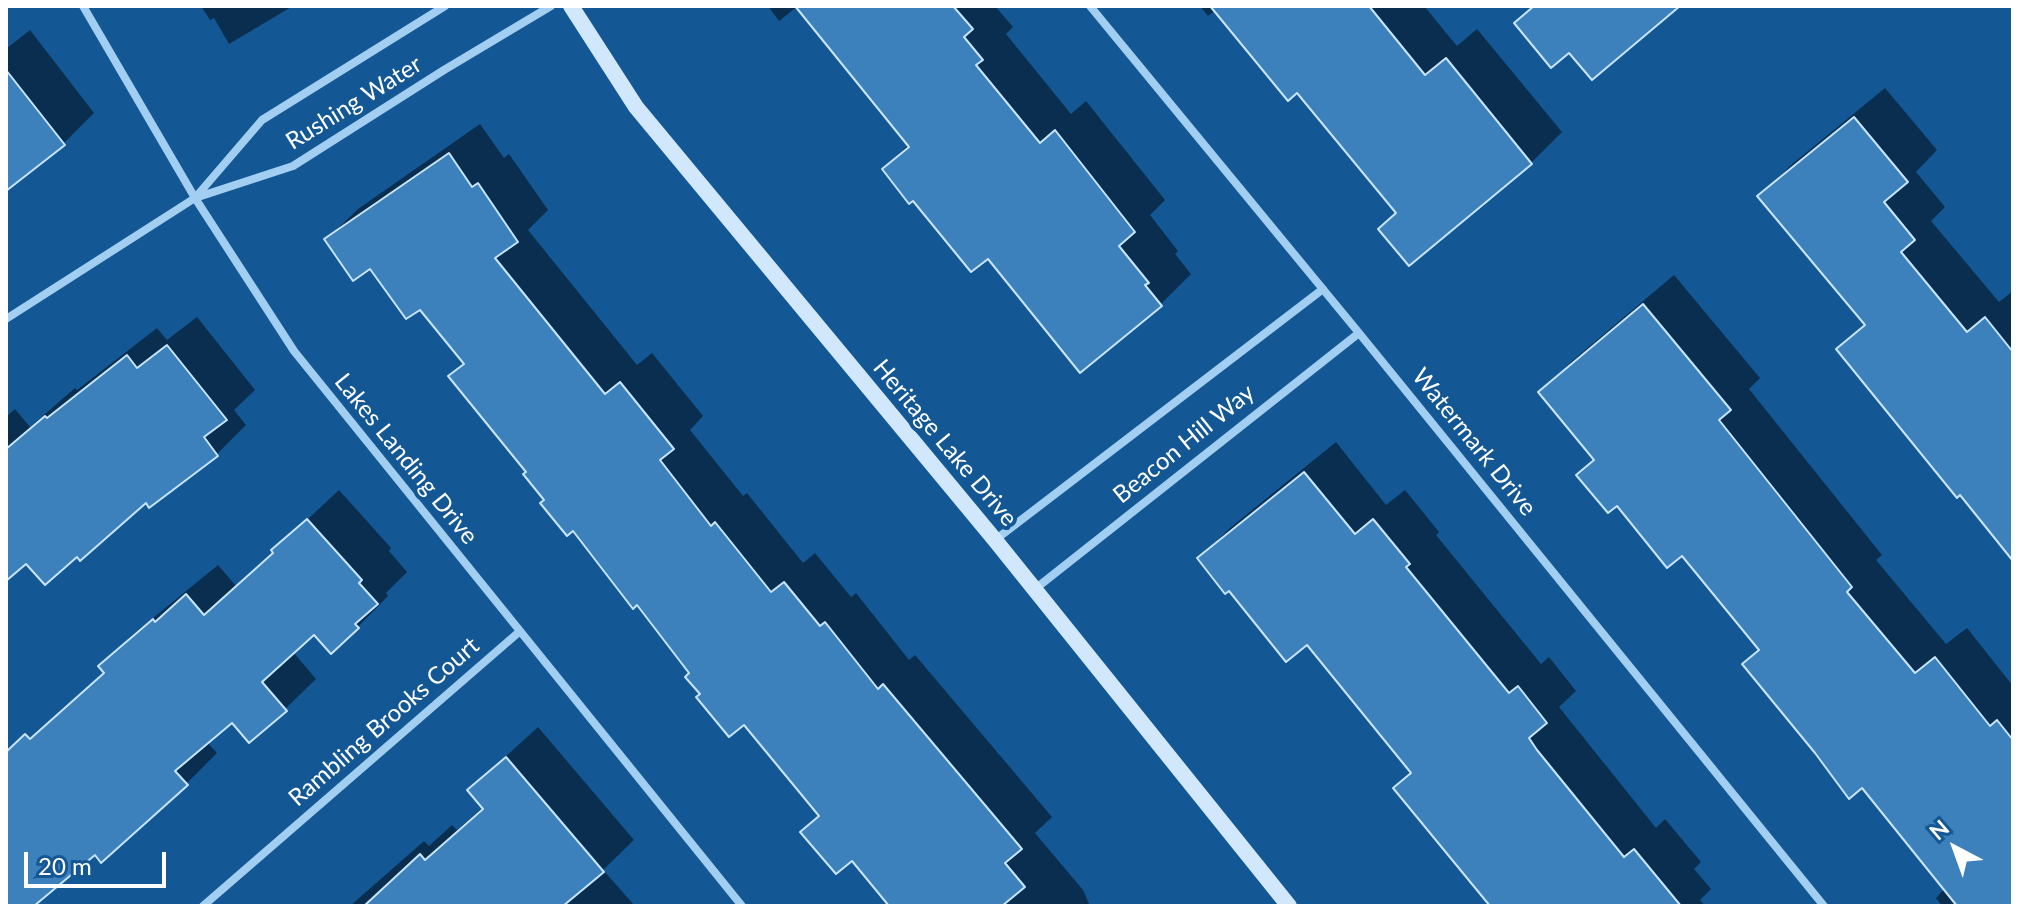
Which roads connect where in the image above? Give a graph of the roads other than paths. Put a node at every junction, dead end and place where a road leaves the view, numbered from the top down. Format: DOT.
graph roads {
  1 [pos="83,6"];
  2 [pos="445,6"];
  3 [pos="551,6"];
  4 [pos="571,6"];
  5 [pos="1090,6"];
  6 [pos="195,198"];
  7 [pos="1323,289"];
  8 [pos="6,319"];
  9 [pos="1359,333"];
  10 [pos="995,540"];
  11 [pos="1035,589"];
  12 [pos="519,632"];
  13 [pos="203,906"];
  14 [pos="742,906"];
  15 [pos="1289,906"];
  16 [pos="1824,906"];
  1 -- 6 [label="street, Lakes Landing Drive"];
  2 -- 6 [label="street, Rushing Water"];
  3 -- 6 [label="street, Rushing Water"];
  4 -- 10 [label="street, Heritage Lake Drive"];
  5 -- 7 [label="street, Watermark Drive"];
  6 -- 8 [label="street"];
  6 -- 12 [label="street, Lakes Landing Drive"];
  7 -- 9 [label="street, Watermark Drive"];
  7 -- 10 [label="street, Beacon Hill Way"];
  9 -- 11 [label="street, Beacon Hill Way"];
  9 -- 16 [label="street, Watermark Drive"];
  10 -- 11 [label="street, Heritage Lake Drive"];
  11 -- 15 [label="street, Heritage Lake Drive"];
  12 -- 13 [label="street, Rambling Brooks Court"];
  12 -- 14 [label="street, Lakes Landing Drive"];
}
